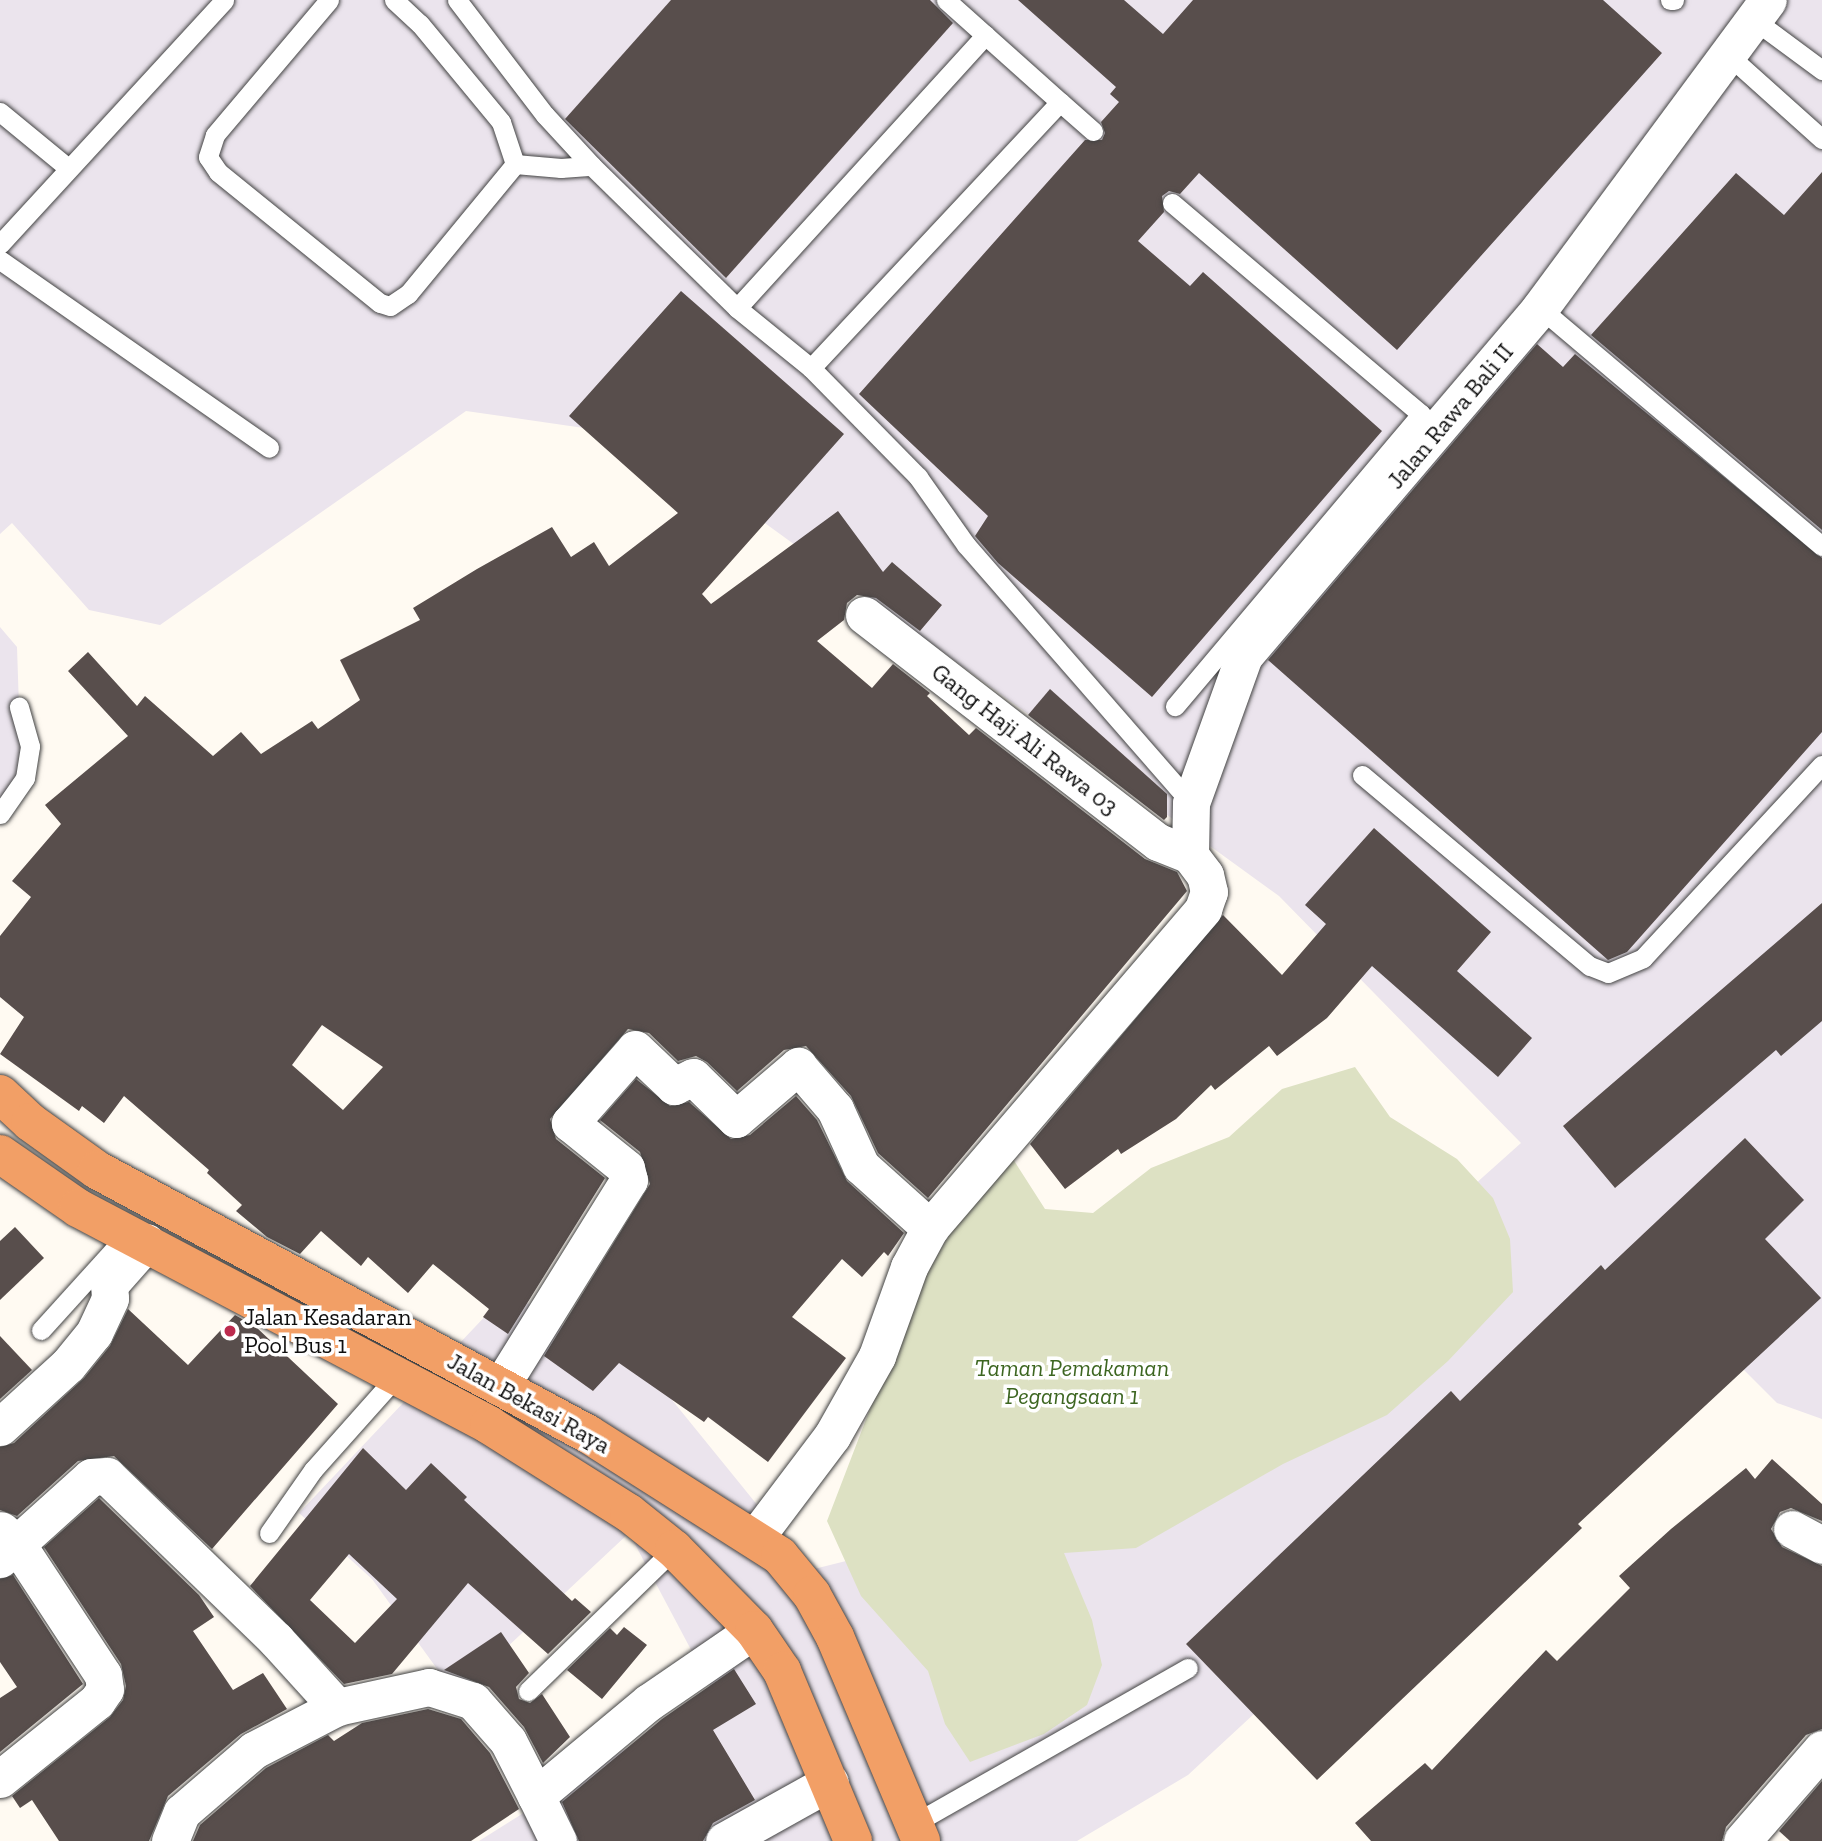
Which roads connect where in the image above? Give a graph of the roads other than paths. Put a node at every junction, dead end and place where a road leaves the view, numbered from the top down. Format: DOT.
graph roads {
  1 [pos="224,0"];
  2 [pos="329,0"];
  3 [pos="394,0"];
  4 [pos="457,0"];
  5 [pos="946,0"];
  6 [pos="1751,6"];
  7 [pos="985,35"];
  8 [pos="1726,53"];
  9 [pos="1822,70"];
  10 [pos="1060,102"];
  11 [pos="0,111"];
  12 [pos="1093,131"];
  13 [pos="1822,139"];
  14 [pos="515,164"];
  15 [pos="592,166"];
  16 [pos="67,167"];
  17 [pos="1172,203"];
  18 [pos="0,244"];
  19 [pos="0,260"];
  20 [pos="737,308"];
  21 [pos="1540,308"];
  22 [pos="811,368"];
  23 [pos="269,448"];
  24 [pos="1822,546"];
  25 [pos="864,615"];
  26 [pos="1175,706"];
  27 [pos="19,707"];
  28 [pos="1822,765"];
  29 [pos="1362,775"];
  30 [pos="1191,803"];
  31 [pos="0,814"];
  32 [pos="1190,855"];
  33 [pos="0,1094"];
  34 [pos="0,1154"];
  35 [pos="930,1228"];
  36 [pos="138,1237"];
  37 [pos="41,1330"];
  38 [pos="395,1378"];
  39 [pos="500,1387"];
  40 [pos="0,1427"];
  41 [pos="269,1532"];
  42 [pos="755,1538"];
  43 [pos="6,1544"];
  44 [pos="674,1549"];
  45 [pos="754,1630"];
  46 [pos="1188,1668"];
  47 [pos="528,1691"];
  48 [pos="337,1707"];
  49 [pos="1822,1749"];
  50 [pos="0,1779"];
  51 [pos="830,1782"];
  52 [pos="536,1796"];
  53 [pos="917,1832"];
  54 [pos="170,1841"];
  55 [pos="558,1841"];
  56 [pos="724,1841"];
  57 [pos="853,1841"];
  58 [pos="1742,1841"];
  1 -- 16 [label="lane"];
  2 -- 14 [label="lane"];
  3 -- 14 [label="lane"];
  4 -- 15 [label="lane"];
  5 -- 7 [label="lane"];
  6 -- 8 [label="street, Jalan Rawa Bali II"];
  6 -- 9 [label="lane"];
  7 -- 10 [label="lane"];
  7 -- 20 [label="lane"];
  8 -- 13 [label="lane"];
  8 -- 21 [label="street, Jalan Rawa Bali II"];
  10 -- 12 [label="lane"];
  10 -- 22 [label="lane"];
  11 -- 16 [label="lane"];
  14 -- 15 [label="lane"];
  15 -- 20 [label="lane"];
  16 -- 18 [label="lane"];
  17 -- 26 [label="lane"];
  19 -- 23 [label="lane"];
  20 -- 22 [label="lane"];
  21 -- 24 [label="lane"];
  21 -- 30 [label="street, Jalan Rawa Bali II"];
  22 -- 30 [label="lane"];
  25 -- 32 [label="street, Gang Haji Ali Rawa 03"];
  27 -- 31 [label="lane"];
  28 -- 29 [label="lane"];
  30 -- 32 [label="street, Jalan Rawa Bali II"];
  32 -- 35 [label="street"];
  33 -- 39 [label="highway, Jalan Bekasi Raya"];
  34 -- 36 [label="highway, Jalan Bekasi Raya"];
  35 -- 39 [label="street"];
  35 -- 42 [label="street"];
  36 -- 37 [label="lane"];
  36 -- 38 [label="highway, Jalan Bekasi Raya"];
  36 -- 40 [label="street"];
  38 -- 41 [label="lane"];
  38 -- 44 [label="highway, Jalan Bekasi Raya"];
  39 -- 42 [label="highway, Jalan Bekasi Raya"];
  42 -- 53 [label="highway, Jalan Bekasi Raya"];
  43 -- 48 [label="street"];
  43 -- 50 [label="street"];
  44 -- 45 [label="highway, Jalan Bekasi Raya"];
  44 -- 47 [label="lane"];
  45 -- 51 [label="highway, Jalan Bekasi Raya"];
  45 -- 52 [label="street"];
  46 -- 53 [label="lane"];
  48 -- 52 [label="street"];
  48 -- 54 [label="street"];
  49 -- 58 [label="street"];
  51 -- 56 [label="street"];
  51 -- 57 [label="highway, Jalan Bekasi Raya"];
  52 -- 55 [label="street"];
}
